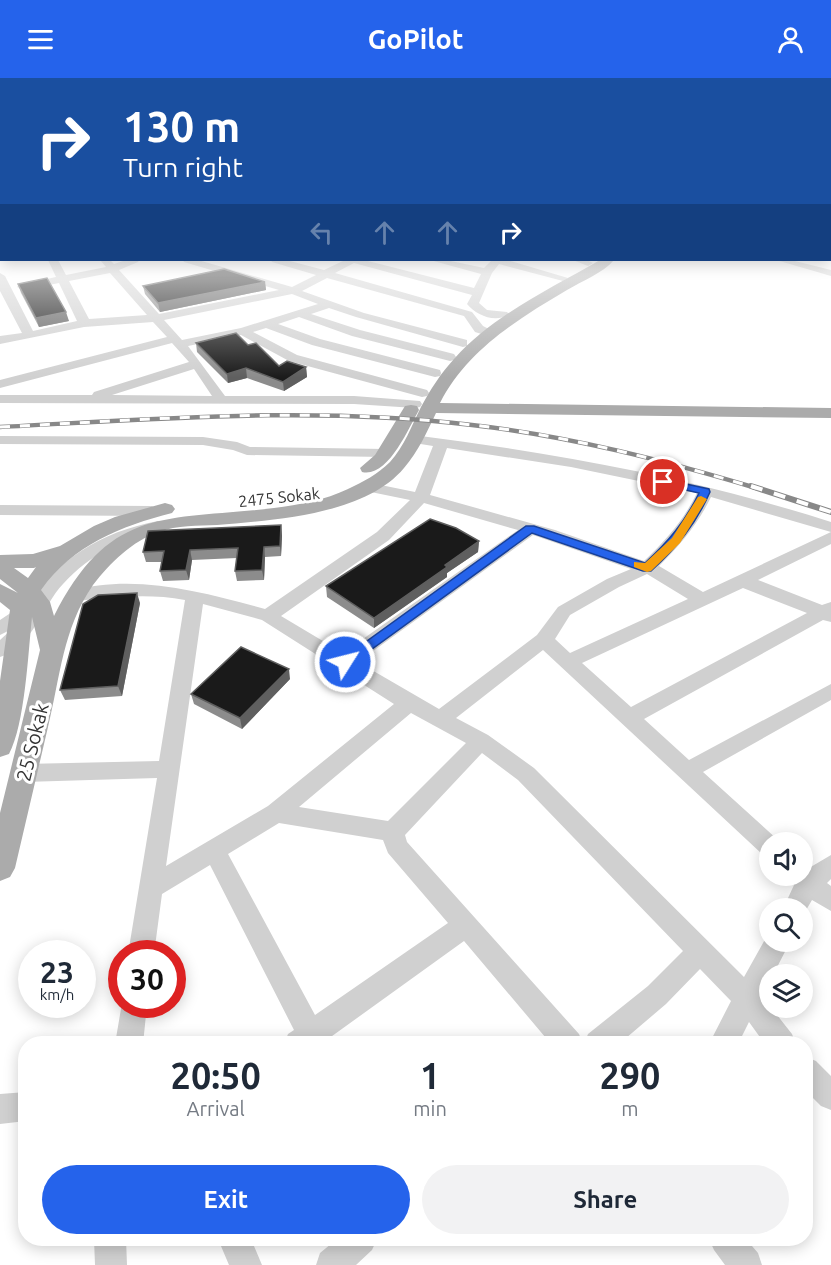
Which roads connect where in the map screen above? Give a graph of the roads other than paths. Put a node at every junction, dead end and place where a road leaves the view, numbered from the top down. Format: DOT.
graph roads {
  1 [pos="56,267"];
  2 [pos="99,267"];
  3 [pos="113,267"];
  4 [pos="214,267"];
  5 [pos="302,267"];
  6 [pos="338,267"];
  7 [pos="373,267"];
  8 [pos="467,267"];
  9 [pos="491,267"];
  10 [pos="524,267"];
  11 [pos="577,267"];
  12 [pos="594,267"];
  13 [pos="810,267"];
  14 [pos="230,272"];
  15 [pos="487,272"];
  16 [pos="831,273"];
  17 [pos="325,274"];
  18 [pos="0,276"];
  19 [pos="208,276"];
  20 [pos="563,278"];
  21 [pos="62,280"];
  22 [pos="2,290"];
  23 [pos="293,291"];
  24 [pos="330,304"];
  25 [pos="473,304"];
  26 [pos="503,314"];
  27 [pos="300,315"];
  28 [pos="157,318"];
  29 [pos="84,323"];
  30 [pos="268,324"];
  31 [pos="243,331"];
  32 [pos="29,335"];
  33 [pos="471,335"];
  34 [pos="0,340"];
  35 [pos="176,341"];
  36 [pos="316,342"];
  37 [pos="450,357"];
  38 [pos="293,358"];
  39 [pos="196,364"];
  40 [pos="439,378"];
  41 [pos="0,384"];
  42 [pos="0,399"];
  43 [pos="222,399"];
  44 [pos="79,401"];
  45 [pos="831,401"];
  46 [pos="422,402"];
  47 [pos="831,412"];
  48 [pos="413,439"];
  49 [pos="0,440"];
  50 [pos="442,442"];
  51 [pos="385,453"];
  52 [pos="366,488"];
  53 [pos="705,492"];
  54 [pos="421,498"];
  55 [pos="0,510"];
  56 [pos="155,518"];
  57 [pos="831,526"];
  58 [pos="530,529"];
  59 [pos="831,537"];
  60 [pos="67,550"];
  61 [pos="103,560"];
  62 [pos="0,562"];
  63 [pos="0,568"];
  64 [pos="647,568"];
  65 [pos="743,581"];
  66 [pos="130,590"];
  67 [pos="0,591"];
  68 [pos="76,594"];
  69 [pos="195,596"];
  70 [pos="702,600"];
  71 [pos="828,612"];
  72 [pos="267,616"];
  73 [pos="18,618"];
  74 [pos="544,640"];
  75 [pos="52,650"];
  76 [pos="345,662"];
  77 [pos="567,662"];
  78 [pos="831,691"];
  79 [pos="409,703"];
  80 [pos="4,717"];
  81 [pos="628,718"];
  82 [pos="440,719"];
  83 [pos="481,741"];
  84 [pos="0,747"];
  85 [pos="170,769"];
  86 [pos="687,771"];
  87 [pos="24,773"];
  88 [pos="276,813"];
  89 [pos="393,832"];
  90 [pos="759,837"];
  91 [pos="214,850"];
  92 [pos="831,866"];
  93 [pos="0,868"];
  94 [pos="813,875"];
  95 [pos="813,885"];
  96 [pos="151,888"];
  97 [pos="831,900"];
  98 [pos="466,925"];
  99 [pos="143,940"];
  100 [pos="699,952"];
  101 [pos="772,952"];
  102 [pos="747,999"];
  103 [pos="132,1018"];
  104 [pos="130,1036"];
  105 [pos="303,1036"];
  106 [pos="308,1036"];
  107 [pos="562,1036"];
  108 [pos="608,1036"];
  109 [pos="727,1036"];
  110 [pos="776,1036"];
  111 [pos="813,1078"];
  112 [pos="831,1096"];
  113 [pos="18,1107"];
  114 [pos="0,1109"];
  115 [pos="110,1246"];
  116 [pos="237,1246"];
  117 [pos="354,1246"];
  118 [pos="731,1246"];
  119 [pos="111,1265"];
  120 [pos="246,1265"];
  121 [pos="332,1265"];
  122 [pos="746,1265"];
  1 -- 21 [label="street"];
  2 -- 21 [label="street"];
  3 -- 28 [label="street"];
  4 -- 14 [label="street"];
  5 -- 17 [label="street"];
  6 -- 17 [label="street"];
  7 -- 25 [label="street"];
  8 -- 15 [label="street"];
  9 -- 15 [label="street"];
  10 -- 20 [label="street"];
  11 -- 20 [label="main road, 2475 Sokak"];
  12 -- 33 [label="main road, 2475 Sokak"];
  13 -- 16 [label="street"];
  14 -- 19 [label="street"];
  14 -- 23 [label="street"];
  15 -- 25 [label="street"];
  17 -- 23 [label="street"];
  17 -- 25 [label="street"];
  18 -- 22 [label="street"];
  20 -- 26 [label="main road, 2475 Sokak"];
  21 -- 22 [label="street"];
  21 -- 29 [label="street"];
  22 -- 32 [label="street"];
  23 -- 24 [label="street"];
  23 -- 28 [label="street"];
  24 -- 27 [label="street"];
  24 -- 33 [label="street"];
  25 -- 26 [label="street"];
  25 -- 33 [label="street"];
  25 -- 33 [label="street"];
  26 -- 33 [label="main road, 2475 Sokak"];
  27 -- 30 [label="street"];
  27 -- 37 [label="street"];
  28 -- 29 [label="street"];
  28 -- 35 [label="street"];
  29 -- 32 [label="street"];
  30 -- 31 [label="street"];
  30 -- 36 [label="street"];
  31 -- 35 [label="street"];
  31 -- 38 [label="street"];
  32 -- 34 [label="street"];
  33 -- 37 [label="main road, 2475 Sokak"];
  33 -- 40 [label="main road, 2475 Sokak"];
  35 -- 39 [label="street"];
  35 -- 41 [label="street"];
  36 -- 38 [label="street"];
  36 -- 40 [label="street"];
  37 -- 40 [label="main road, 2475 Sokak"];
  38 -- 46 [label="street"];
  39 -- 43 [label="street"];
  39 -- 44 [label="street"];
  40 -- 45 [label="main road"];
  40 -- 46 [label="main road, 2475 Sokak"];
  42 -- 44 [label="street"];
  43 -- 44 [label="street"];
  43 -- 46 [label="street"];
  46 -- 47 [label="main road"];
  46 -- 48 [label="main road, 2475 Sokak"];
  46 -- 51 [label="main road, 2475 Sokak"];
  48 -- 50 [label="street"];
  48 -- 52 [label="main road, 2475 Sokak"];
  49 -- 51 [label="street"];
  50 -- 53 [label="street"];
  50 -- 54 [label="street"];
  51 -- 56 [label="main road, 2475 Sokak"];
  52 -- 54 [label="street"];
  52 -- 56 [label="main road, 2475 Sokak"];
  53 -- 57 [label="street"];
  53 -- 64 [label="street"];
  54 -- 58 [label="street"];
  54 -- 72 [label="street"];
  55 -- 56 [label="street"];
  56 -- 60 [label="main road, 2475 Sokak"];
  56 -- 61 [label="main road, 2475 Sokak"];
  56 -- 73 [label="street"];
  58 -- 64 [label="street"];
  58 -- 76 [label="street"];
  59 -- 65 [label="street"];
  60 -- 62 [label="main road"];
  60 -- 73 [label="main road, 2475 Sokak"];
  61 -- 66 [label="street"];
  61 -- 68 [label="main road, 2475 Sokak"];
  63 -- 73 [label="main road"];
  64 -- 70 [label="street"];
  64 -- 74 [label="street"];
  65 -- 70 [label="street"];
  65 -- 71 [label="street"];
  66 -- 68 [label="street"];
  66 -- 69 [label="street"];
  67 -- 73 [label="main road"];
  68 -- 73 [label="main road"];
  68 -- 75 [label="main road, 2475 Sokak"];
  69 -- 72 [label="street"];
  69 -- 85 [label="street"];
  70 -- 77 [label="street"];
  71 -- 81 [label="street"];
  72 -- 76 [label="street"];
  73 -- 75 [label="main road"];
  73 -- 80 [label="main road"];
  74 -- 77 [label="street"];
  74 -- 82 [label="street"];
  75 -- 87 [label="main road, 25 Sokak"];
  76 -- 79 [label="street"];
  77 -- 81 [label="street"];
  78 -- 86 [label="street"];
  79 -- 82 [label="street"];
  79 -- 88 [label="street"];
  80 -- 84 [label="main road, 25 Sokak"];
  81 -- 86 [label="street"];
  82 -- 83 [label="street"];
  83 -- 89 [label="street"];
  83 -- 100 [label="street"];
  85 -- 87 [label="street"];
  85 -- 96 [label="street"];
  86 -- 90 [label="street"];
  87 -- 93 [label="main road, 25 Sokak"];
  88 -- 89 [label="street"];
  88 -- 91 [label="street"];
  89 -- 98 [label="street"];
  91 -- 96 [label="street"];
  91 -- 105 [label="street"];
  92 -- 94 [label="street"];
  95 -- 97 [label="street"];
  96 -- 99 [label="street"];
  98 -- 106 [label="street"];
  98 -- 107 [label="street"];
  100 -- 102 [label="street"];
  100 -- 108 [label="street"];
  101 -- 102 [label="street"];
  102 -- 109 [label="street"];
  102 -- 110 [label="street"];
  103 -- 104 [label="street"];
  111 -- 112 [label="street"];
  113 -- 114 [label="street"];
  115 -- 119 [label="street"];
  116 -- 120 [label="street"];
  117 -- 121 [label="street"];
  118 -- 122 [label="street"];
}
